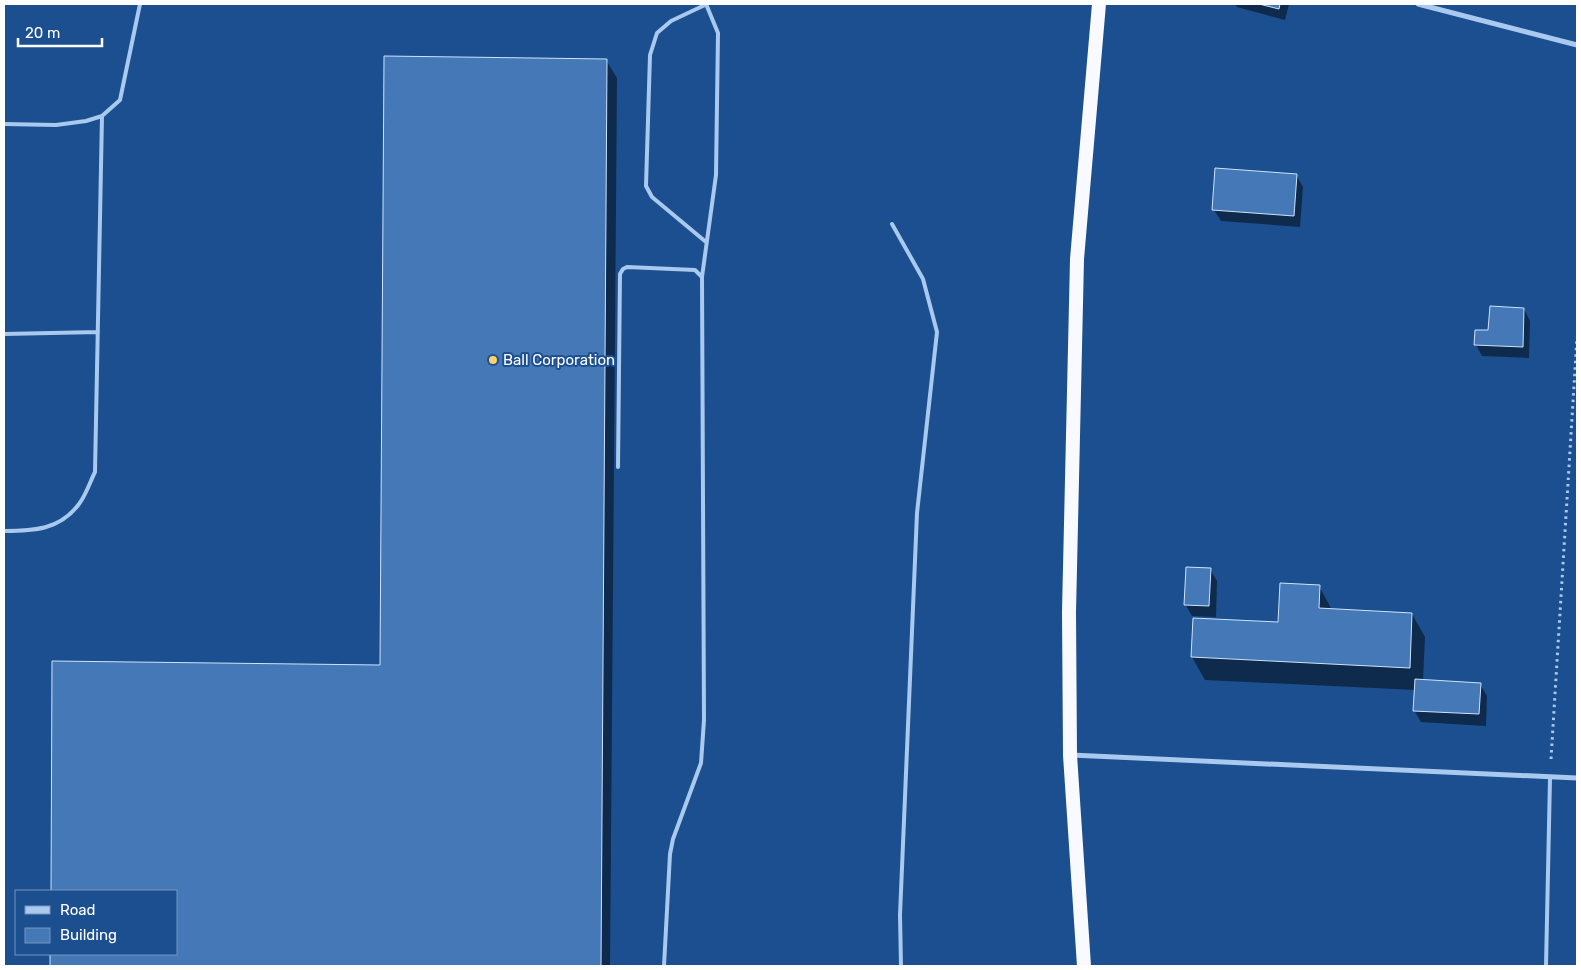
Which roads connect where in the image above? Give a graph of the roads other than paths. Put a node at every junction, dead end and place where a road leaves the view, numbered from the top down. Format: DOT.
graph roads {
  1 [pos="140,4"];
  2 [pos="707,4"];
  3 [pos="1099,4"];
  4 [pos="1418,4"];
  5 [pos="1577,45"];
  6 [pos="102,116"];
  7 [pos="4,124"];
  8 [pos="892,224"];
  9 [pos="706,242"];
  10 [pos="702,277"];
  11 [pos="98,332"];
  12 [pos="4,334"];
  13 [pos="618,467"];
  14 [pos="4,531"];
  15 [pos="1070,755"];
  16 [pos="1550,778"];
  17 [pos="1577,778"];
  18 [pos="664,966"];
  19 [pos="901,966"];
  20 [pos="1084,966"];
  21 [pos="1546,966"];
  1 -- 6 [label="lane"];
  2 -- 9 [label="lane"];
  2 -- 9 [label="lane"];
  3 -- 15 [label="highway"];
  4 -- 5 [label="street"];
  6 -- 7 [label="lane"];
  6 -- 11 [label="lane"];
  8 -- 19 [label="lane"];
  9 -- 10 [label="lane"];
  10 -- 13 [label="lane"];
  10 -- 18 [label="lane"];
  11 -- 12 [label="lane"];
  11 -- 14 [label="lane"];
  15 -- 16 [label="street"];
  15 -- 20 [label="highway"];
  16 -- 17 [label="street"];
  16 -- 21 [label="lane"];
}
